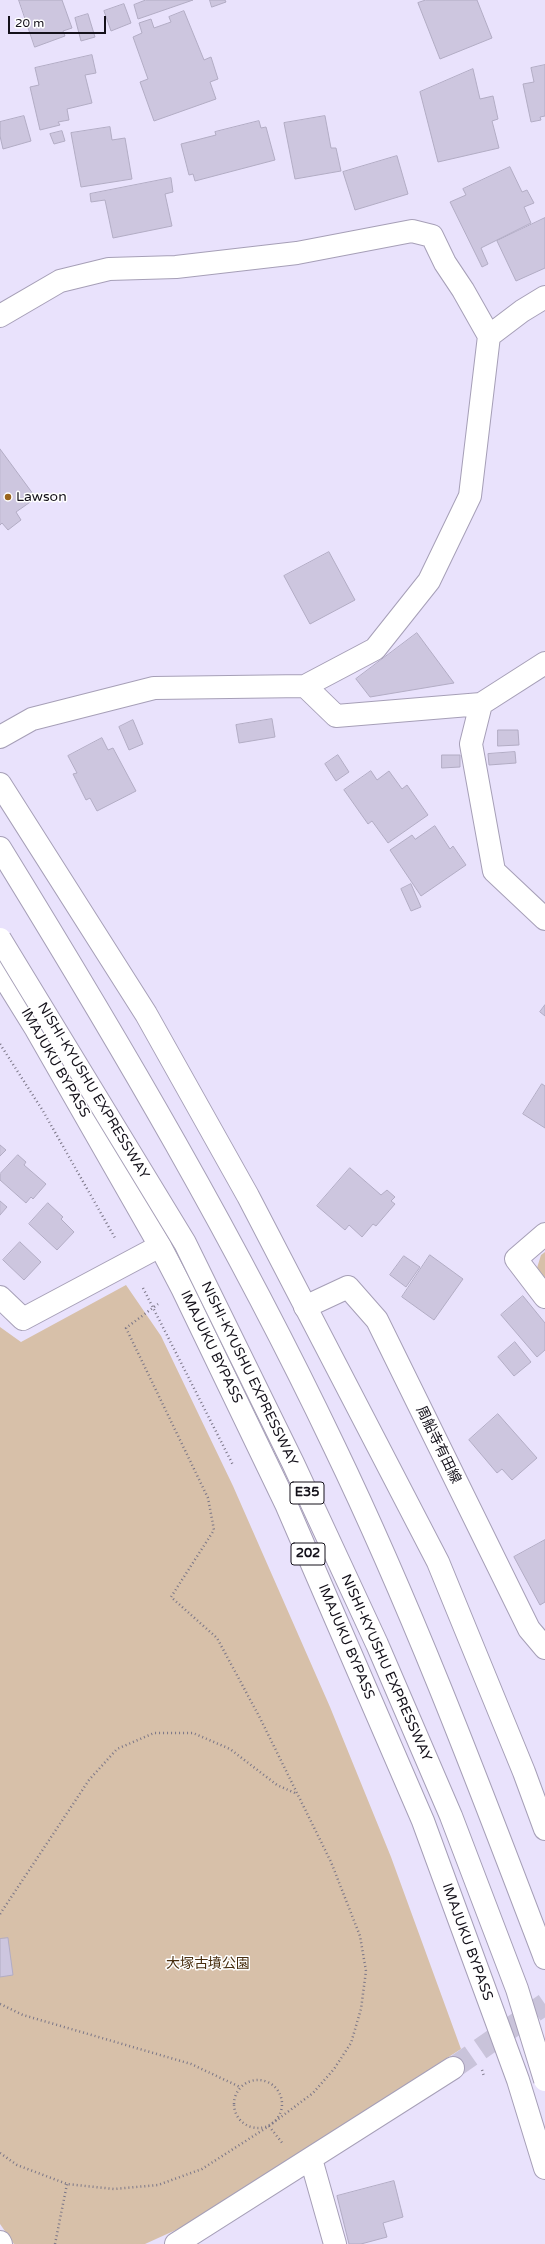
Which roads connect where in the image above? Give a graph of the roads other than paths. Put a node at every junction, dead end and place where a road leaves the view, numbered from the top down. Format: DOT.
graph roads {
  1 [pos="545,297"];
  2 [pos="0,316"];
  3 [pos="489,336"];
  4 [pos="545,663"];
  5 [pos="305,686"];
  6 [pos="481,704"];
  7 [pos="0,737"];
  8 [pos="0,784"];
  9 [pos="0,848"];
  10 [pos="545,919"];
  11 [pos="0,939"];
  12 [pos="0,971"];
  13 [pos="545,1234"];
  14 [pos="160,1246"];
  15 [pos="0,1297"];
  16 [pos="545,1298"];
  17 [pos="305,1307"];
  18 [pos="545,1648"];
  19 [pos="545,1829"];
  20 [pos="545,1958"];
  21 [pos="453,2068"];
  22 [pos="545,2080"];
  23 [pos="311,2159"];
  24 [pos="545,2168"];
  25 [pos="176,2244"];
  26 [pos="335,2244"];
  1 -- 3 [label="main road"];
  2 -- 3 [label="main road"];
  3 -- 5 [label="main road"];
  4 -- 6 [label="main road"];
  5 -- 6 [label="main road"];
  5 -- 7 [label="main road"];
  6 -- 10 [label="main road"];
  8 -- 17 [label="main road"];
  9 -- 20 [label="main road"];
  11 -- 22 [label="main road, NISHI-KYUSHU EXPRESSWAY / E35, bridge"];
  12 -- 14 [label="main road, IMAJUKU BYPASS / 202"];
  13 -- 16 [label="main road"];
  14 -- 15 [label="main road"];
  14 -- 24 [label="main road, IMAJUKU BYPASS / 202"];
  17 -- 18 [label="main road, 周船寺有田線"];
  17 -- 19 [label="main road"];
  21 -- 23 [label="main road"];
  23 -- 25 [label="main road"];
  23 -- 26 [label="main road"];
}
